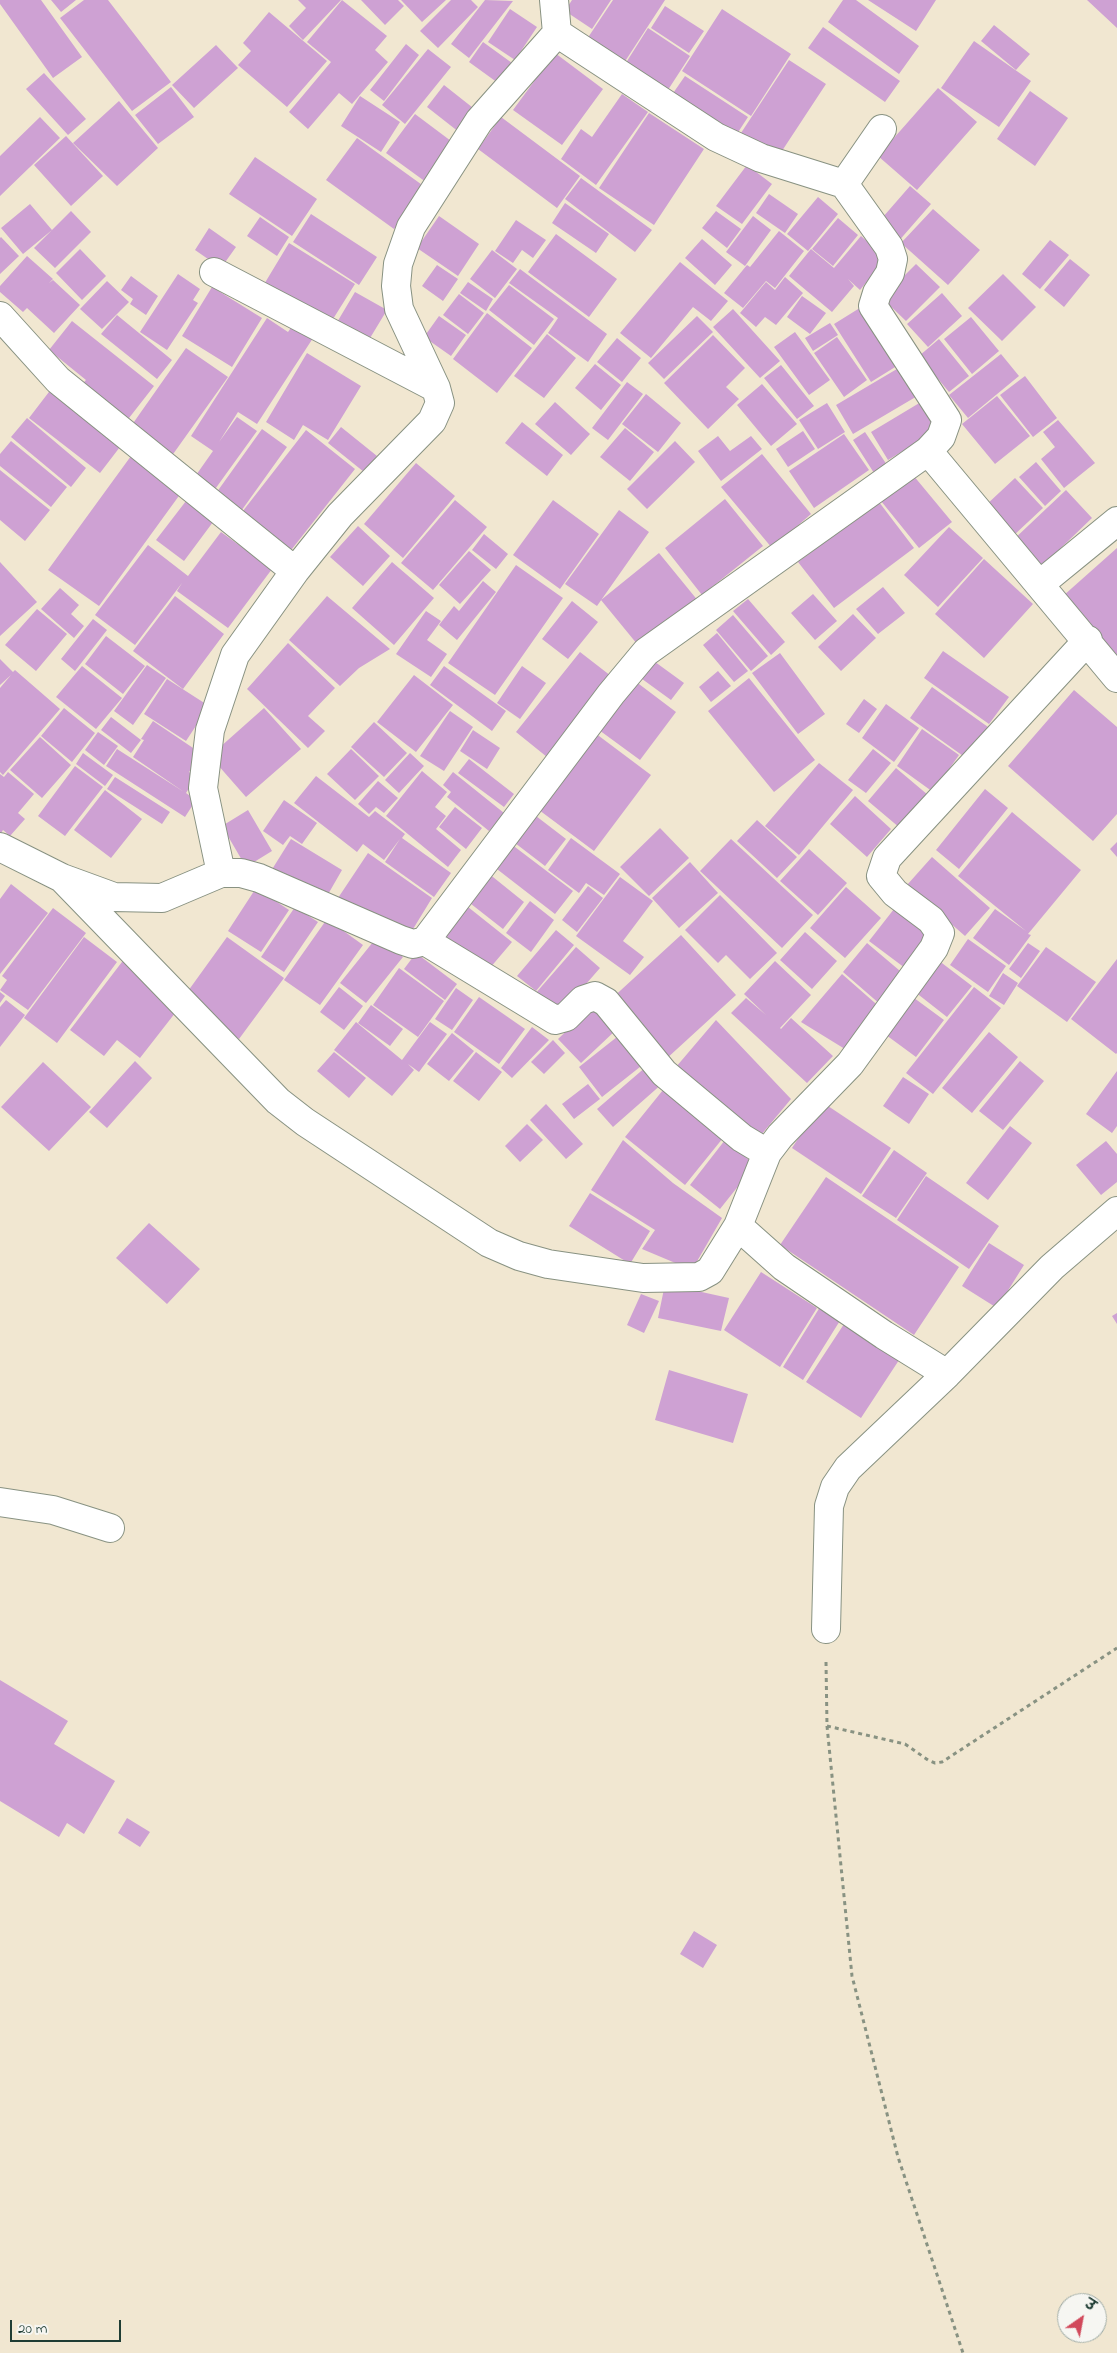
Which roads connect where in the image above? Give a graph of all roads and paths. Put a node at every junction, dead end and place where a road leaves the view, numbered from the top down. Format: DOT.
graph roads {
  1 [pos="554,0"];
  2 [pos="557,33"];
  3 [pos="882,129"];
  4 [pos="844,184"];
  5 [pos="214,272"];
  6 [pos="0,316"];
  7 [pos="436,388"];
  8 [pos="928,451"];
  9 [pos="1117,520"];
  10 [pos="295,571"];
  11 [pos="1040,584"];
  12 [pos="1088,640"];
  13 [pos="1117,678"];
  14 [pos="0,847"];
  15 [pos="221,873"];
  16 [pos="62,878"];
  17 [pos="424,941"];
  18 [pos="768,1153"];
  19 [pos="1117,1211"];
  20 [pos="738,1226"];
  21 [pos="947,1374"];
  22 [pos="0,1502"];
  23 [pos="110,1528"];
  24 [pos="826,1629"];
  25 [pos="1117,1648"];
  26 [pos="827,1726"];
  27 [pos="963,2353"];
  1 -- 2 [label="street"];
  2 -- 4 [label="street"];
  2 -- 7 [label="street"];
  3 -- 4 [label="street"];
  4 -- 8 [label="street"];
  5 -- 7 [label="street"];
  6 -- 10 [label="street"];
  7 -- 10 [label="street"];
  8 -- 11 [label="street"];
  8 -- 17 [label="street"];
  9 -- 11 [label="street"];
  10 -- 15 [label="street"];
  11 -- 12 [label="street"];
  12 -- 13 [label="street"];
  12 -- 18 [label="street"];
  14 -- 16 [label="street"];
  15 -- 16 [label="street"];
  15 -- 17 [label="street"];
  16 -- 20 [label="street"];
  17 -- 18 [label="street"];
  18 -- 20 [label="street"];
  19 -- 21 [label="street"];
  20 -- 21 [label="street"];
  21 -- 24 [label="street"];
  22 -- 23 [label="street"];
  24 -- 26 [label="path"];
  25 -- 26 [label="path"];
  26 -- 27 [label="path"];
}
